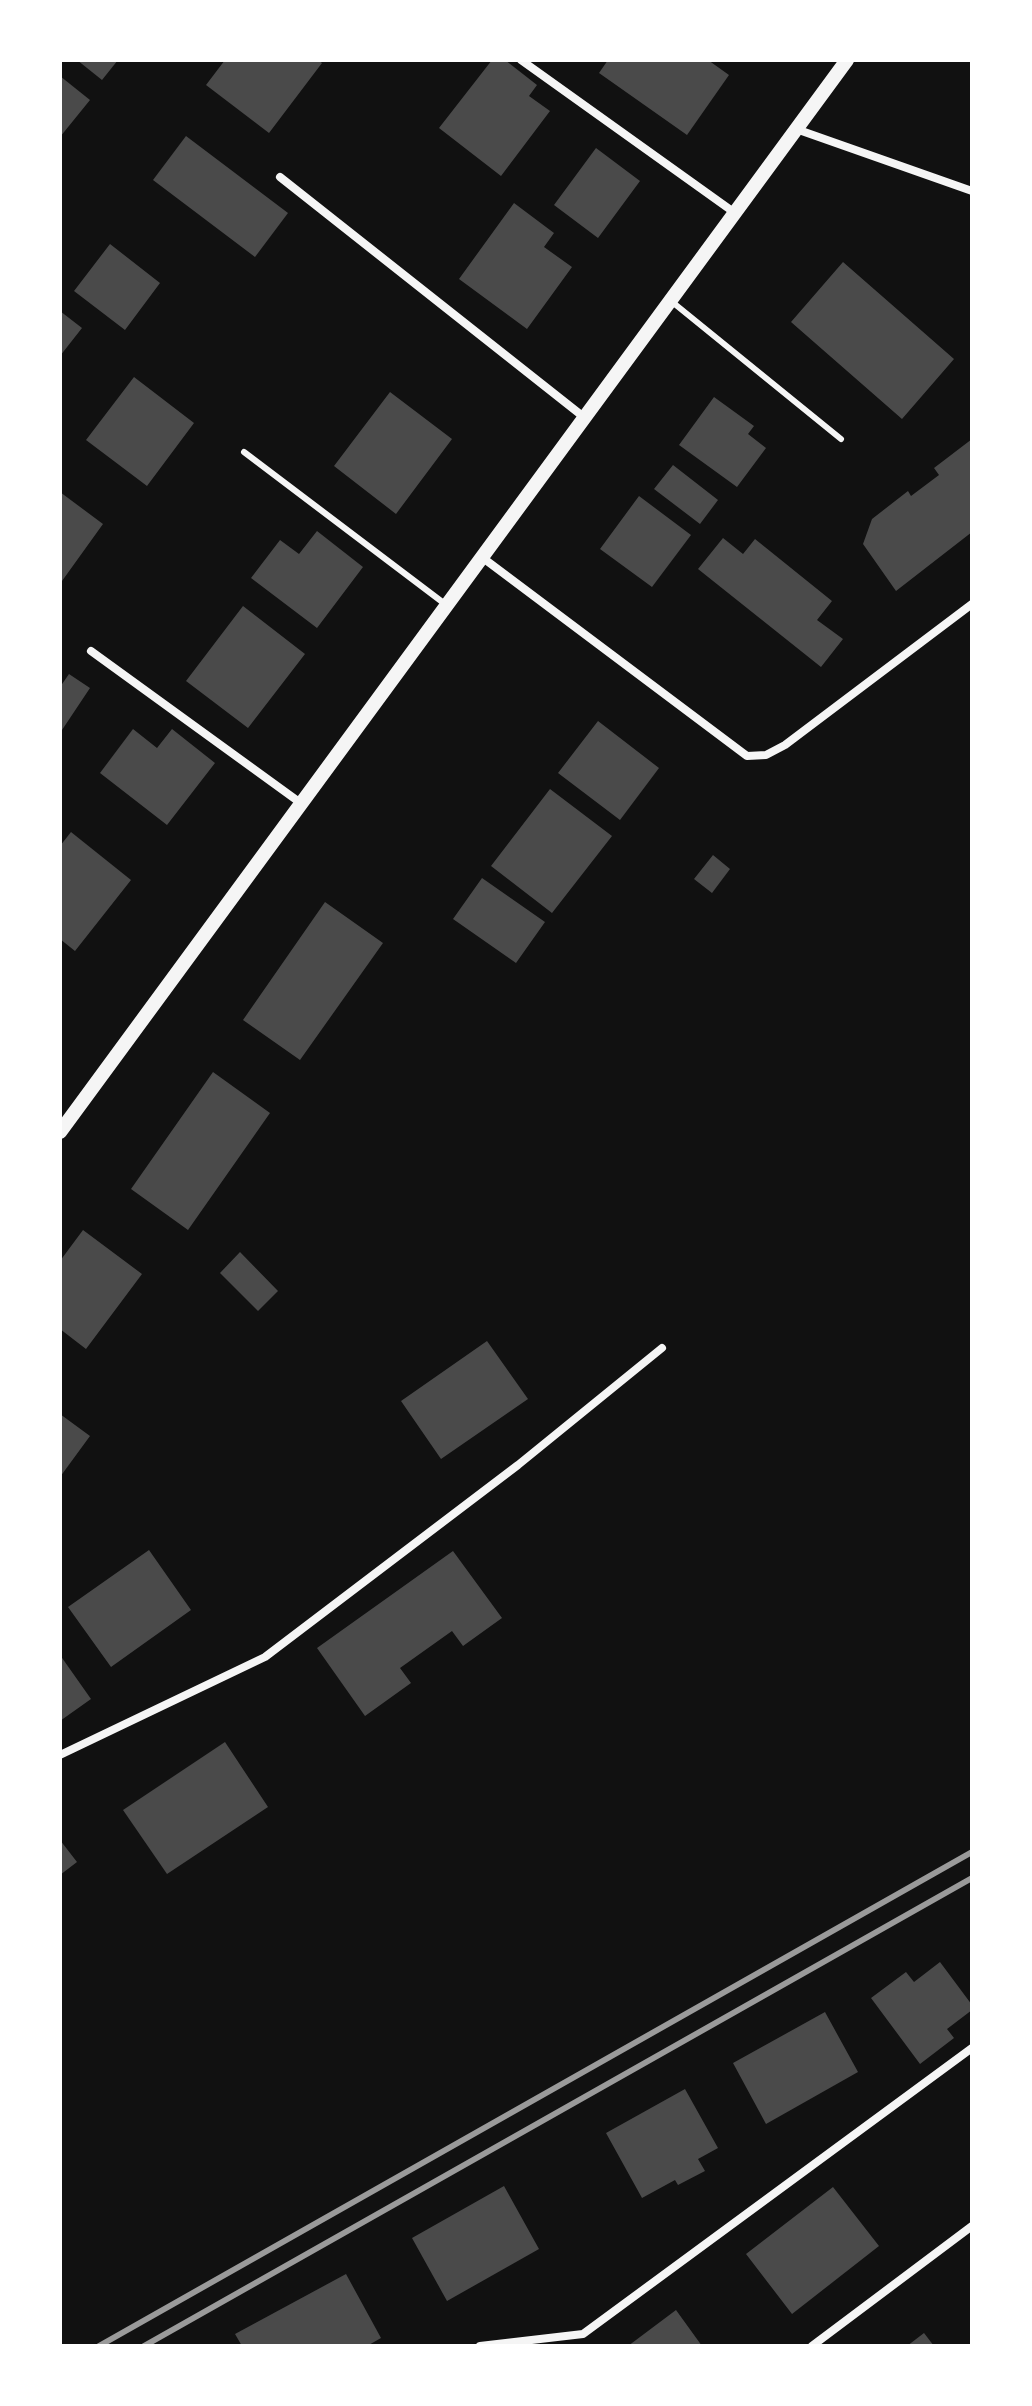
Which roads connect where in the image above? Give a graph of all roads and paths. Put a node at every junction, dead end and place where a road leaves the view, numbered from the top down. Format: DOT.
graph roads {
  1 [pos="521,60"];
  2 [pos="847,60"];
  3 [pos="796,129"];
  4 [pos="280,177"];
  5 [pos="972,191"];
  6 [pos="735,213"];
  7 [pos="671,301"];
  8 [pos="585,418"];
  9 [pos="841,439"];
  10 [pos="244,452"];
  11 [pos="483,558"];
  12 [pos="972,604"];
  13 [pos="447,606"];
  14 [pos="91,651"];
  15 [pos="302,804"];
  16 [pos="60,1132"];
  17 [pos="662,1348"];
  18 [pos="60,1755"];
  19 [pos="972,2048"];
  20 [pos="972,2226"];
  21 [pos="480,2346"];
  22 [pos="812,2346"];
  1 -- 6 [label="street"];
  2 -- 3 [label="street"];
  3 -- 5 [label="street"];
  3 -- 6 [label="street"];
  4 -- 8 [label="street"];
  6 -- 7 [label="street"];
  7 -- 8 [label="street"];
  7 -- 9 [label="lane"];
  8 -- 11 [label="street"];
  10 -- 13 [label="lane"];
  11 -- 12 [label="street"];
  11 -- 13 [label="street"];
  13 -- 15 [label="street"];
  14 -- 15 [label="street"];
  15 -- 16 [label="street"];
  17 -- 18 [label="street"];
  19 -- 21 [label="street"];
  20 -- 22 [label="street"];
}
